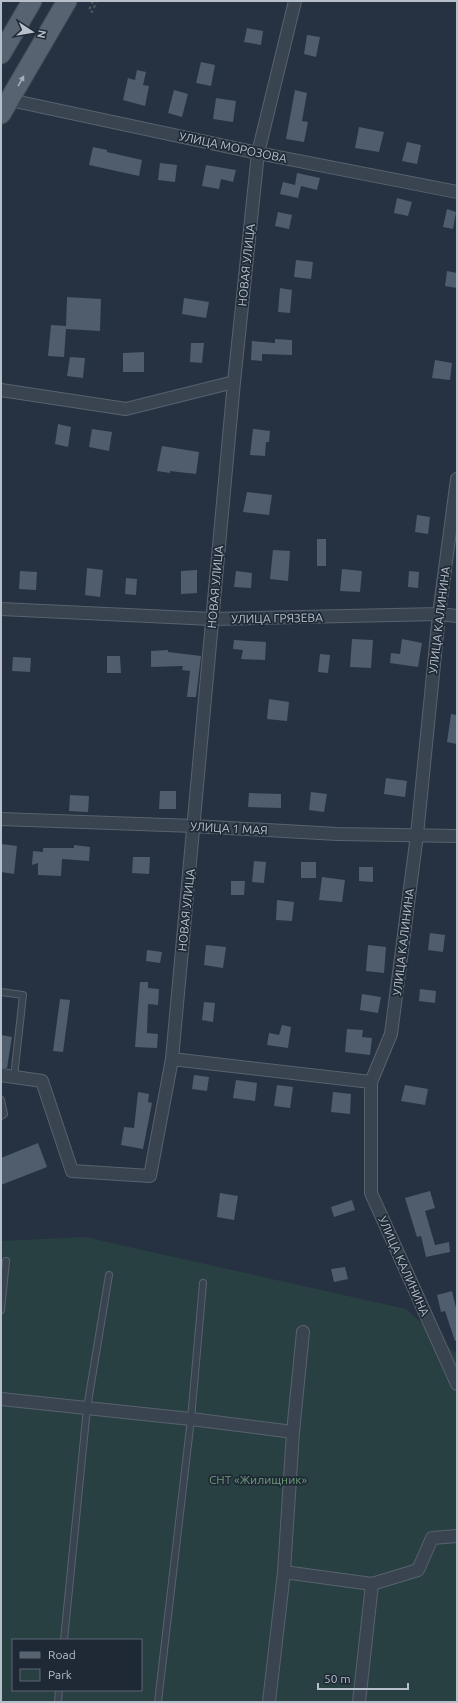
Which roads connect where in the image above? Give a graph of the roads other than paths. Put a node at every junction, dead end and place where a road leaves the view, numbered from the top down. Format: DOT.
graph roads {
  1 [pos="32,1"];
  2 [pos="67,1"];
  3 [pos="295,1"];
  4 [pos="1,54"];
  5 [pos="5,107"];
  6 [pos="258,152"];
  7 [pos="457,192"];
  8 [pos="234,382"];
  9 [pos="1,390"];
  10 [pos="457,479"];
  11 [pos="1,609"];
  12 [pos="439,614"];
  13 [pos="457,616"];
  14 [pos="212,619"];
  15 [pos="1,819"];
  16 [pos="194,826"];
  17 [pos="417,835"];
  18 [pos="457,836"];
  19 [pos="1,992"];
  20 [pos="172,1059"];
  21 [pos="1,1075"];
  22 [pos="14,1077"];
  23 [pos="372,1082"];
  24 [pos="1,1100"];
  25 [pos="1,1116"];
  26 [pos="6,1261"];
  27 [pos="109,1275"];
  28 [pos="203,1283"];
  29 [pos="1,1310"];
  30 [pos="303,1332"];
  31 [pos="457,1384"];
  32 [pos="1,1399"];
  33 [pos="87,1408"];
  34 [pos="191,1419"];
  35 [pos="294,1432"];
  36 [pos="457,1536"];
  37 [pos="284,1572"];
  38 [pos="372,1584"];
  39 [pos="64,1639"];
  40 [pos="60,1691"];
  41 [pos="58,1702"];
  42 [pos="158,1702"];
  43 [pos="270,1702"];
  44 [pos="359,1702"];
  1 -- 4 [label="main road"];
  5 -- 2 [label="main road, one-way"];
  3 -- 6 [label="street, НОВАЯ УЛИЦА"];
  5 -- 6 [label="street, УЛИЦА МОРОЗОВА"];
  6 -- 7 [label="street, УЛИЦА МОРОЗОВА"];
  6 -- 8 [label="street, НОВАЯ УЛИЦА"];
  8 -- 9 [label="street"];
  8 -- 14 [label="street, НОВАЯ УЛИЦА"];
  10 -- 12 [label="street, УЛИЦА КАЛИНИНА"];
  11 -- 14 [label="street, УЛИЦА ГРЯЗЕВА"];
  12 -- 13 [label="street, УЛИЦА ГРЯЗЕВА"];
  12 -- 14 [label="street, УЛИЦА ГРЯЗЕВА"];
  12 -- 17 [label="street, УЛИЦА КАЛИНИНА"];
  14 -- 16 [label="street, НОВАЯ УЛИЦА"];
  15 -- 16 [label="street, УЛИЦА 1 МАЯ"];
  16 -- 17 [label="street, УЛИЦА 1 МАЯ"];
  16 -- 20 [label="street, НОВАЯ УЛИЦА"];
  17 -- 18 [label="street, УЛИЦА 1 МАЯ"];
  17 -- 23 [label="street, УЛИЦА КАЛИНИНА"];
  19 -- 22 [label="lane"];
  20 -- 22 [label="street, НОВАЯ УЛИЦА"];
  20 -- 23 [label="street"];
  21 -- 22 [label="street"];
  23 -- 31 [label="street, УЛИЦА КАЛИНИНА"];
  24 -- 25 [label="lane"];
  26 -- 29 [label="lane"];
  27 -- 33 [label="lane"];
  28 -- 34 [label="lane"];
  30 -- 35 [label="street"];
  32 -- 33 [label="street"];
  33 -- 34 [label="street"];
  33 -- 39 [label="lane"];
  34 -- 35 [label="street"];
  34 -- 42 [label="lane"];
  35 -- 37 [label="street"];
  36 -- 38 [label="street"];
  37 -- 38 [label="street"];
  37 -- 43 [label="street"];
  38 -- 44 [label="street"];
  40 -- 41 [label="lane"];
}
